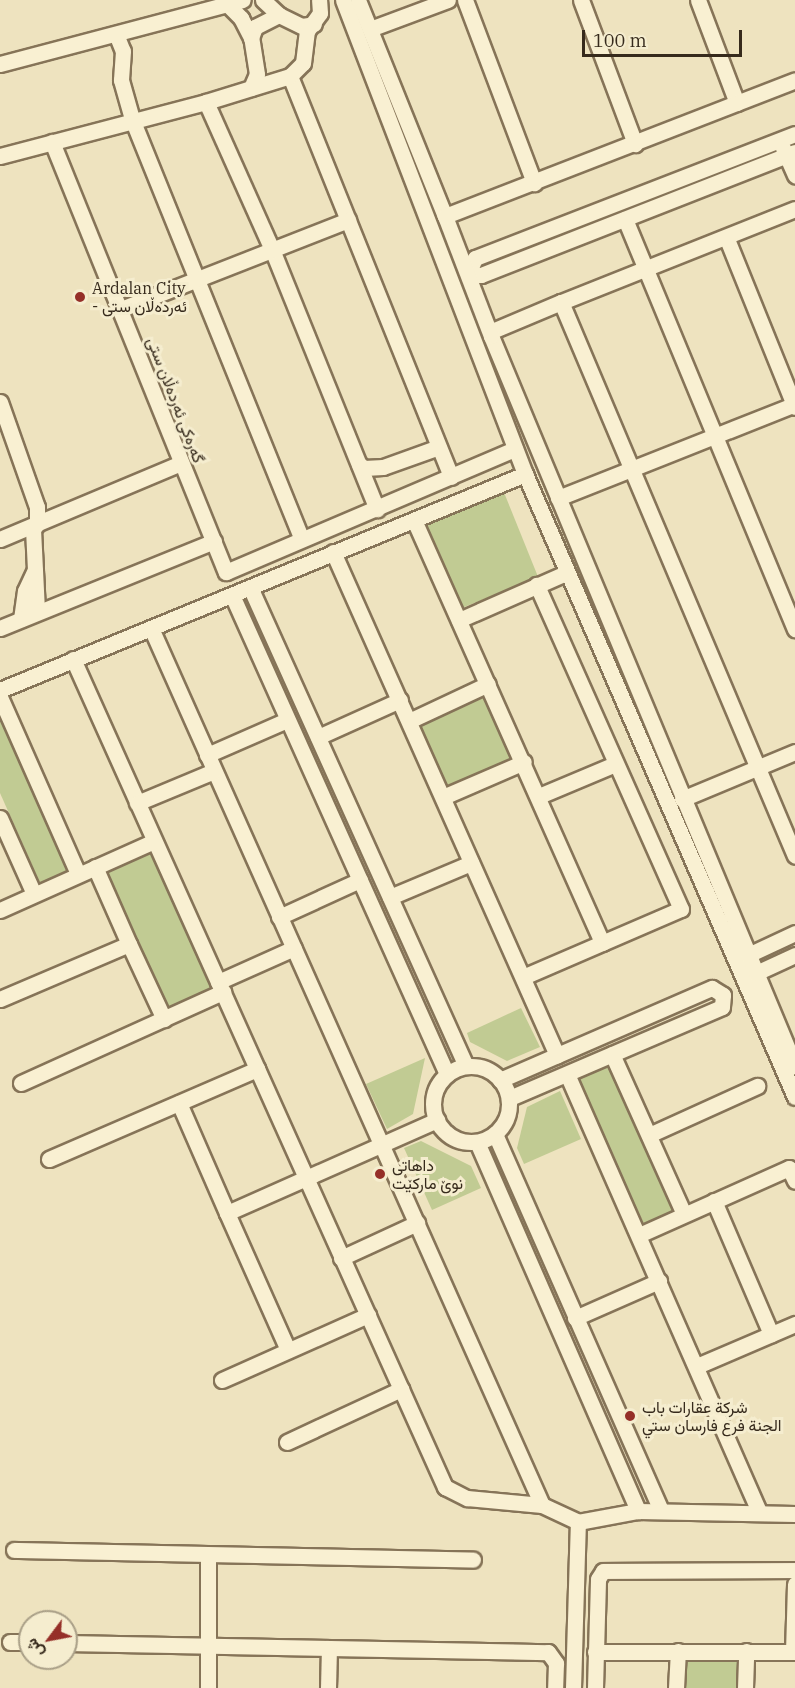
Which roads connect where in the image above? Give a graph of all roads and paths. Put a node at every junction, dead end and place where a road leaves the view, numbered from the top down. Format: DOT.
graph roads {
  1 [pos="243,0"];
  2 [pos="263,0"];
  3 [pos="319,0"];
  4 [pos="343,0"];
  5 [pos="358,0"];
  6 [pos="448,0"];
  7 [pos="465,0"];
  8 [pos="581,0"];
  9 [pos="698,0"];
  10 [pos="227,4"];
  11 [pos="279,15"];
  12 [pos="314,25"];
  13 [pos="370,29"];
  14 [pos="116,34"];
  15 [pos="251,38"];
  16 [pos="0,64"];
  17 [pos="290,76"];
  18 [pos="795,80"];
  19 [pos="251,88"];
  20 [pos="206,102"];
  21 [pos="737,103"];
  22 [pos="132,119"];
  23 [pos="795,134"];
  24 [pos="780,139"];
  25 [pos="52,142"];
  26 [pos="635,144"];
  27 [pos="791,154"];
  28 [pos="0,156"];
  29 [pos="795,176"];
  30 [pos="534,183"];
  31 [pos="795,209"];
  32 [pos="445,216"];
  33 [pos="625,219"];
  34 [pos="348,220"];
  35 [pos="727,239"];
  36 [pos="271,248"];
  37 [pos="646,268"];
  38 [pos="196,278"];
  39 [pos="561,302"];
  40 [pos="121,309"];
  41 [pos="490,336"];
  42 [pos="0,402"];
  43 [pos="795,405"];
  44 [pos="716,435"];
  45 [pos="439,447"];
  46 [pos="515,449"];
  47 [pos="0,450"];
  48 [pos="19,456"];
  49 [pos="181,463"];
  50 [pos="359,464"];
  51 [pos="633,466"];
  52 [pos="525,474"];
  53 [pos="451,477"];
  54 [pos="558,498"];
  55 [pos="377,509"];
  56 [pos="414,520"];
  57 [pos="38,524"];
  58 [pos="0,539"];
  59 [pos="302,539"];
  60 [pos="214,541"];
  61 [pos="333,552"];
  62 [pos="36,567"];
  63 [pos="566,573"];
  64 [pos="537,585"];
  65 [pos="250,587"];
  66 [pos="232,595"];
  67 [pos="37,611"];
  68 [pos="21,619"];
  69 [pos="459,620"];
  70 [pos="0,627"];
  71 [pos="151,628"];
  72 [pos="795,629"];
  73 [pos="73,659"];
  74 [pos="489,684"];
  75 [pos="0,690"];
  76 [pos="0,697"];
  77 [pos="400,700"];
  78 [pos="287,720"];
  79 [pos="409,721"];
  80 [pos="318,737"];
  81 [pos="795,752"];
  82 [pos="207,755"];
  83 [pos="524,762"];
  84 [pos="615,764"];
  85 [pos="758,767"];
  86 [pos="214,771"];
  87 [pos="539,796"];
  88 [pos="443,797"];
  89 [pos="682,799"];
  90 [pos="137,803"];
  91 [pos="0,818"];
  92 [pos="154,841"];
  93 [pos="795,856"];
  94 [pos="471,863"];
  95 [pos="95,867"];
  96 [pos="78,874"];
  97 [pos="360,880"];
  98 [pos="34,894"];
  99 [pos="390,897"];
  100 [pos="0,910"];
  101 [pos="279,917"];
  102 [pos="795,933"];
  103 [pos="602,943"];
  104 [pos="129,944"];
  105 [pos="294,948"];
  106 [pos="748,955"];
  107 [pos="795,955"];
  108 [pos="756,974"];
  109 [pos="523,977"];
  110 [pos="221,987"];
  111 [pos="0,999"];
  112 [pos="164,1019"];
  113 [pos="612,1054"];
  114 [pos="557,1055"];
  115 [pos="466,1066"];
  116 [pos="795,1066"];
  117 [pos="256,1069"];
  118 [pos="447,1074"];
  119 [pos="567,1074"];
  120 [pos="500,1080"];
  121 [pos="21,1083"];
  122 [pos="757,1086"];
  123 [pos="795,1097"];
  124 [pos="510,1098"];
  125 [pos="179,1103"];
  126 [pos="436,1120"];
  127 [pos="495,1134"];
  128 [pos="649,1135"];
  129 [pos="477,1142"];
  130 [pos="381,1145"];
  131 [pos="49,1160"];
  132 [pos="305,1177"];
  133 [pos="795,1181"];
  134 [pos="714,1201"];
  135 [pos="227,1213"];
  136 [pos="684,1214"];
  137 [pos="417,1224"];
  138 [pos="639,1235"];
  139 [pos="341,1258"];
  140 [pos="659,1281"];
  141 [pos="368,1315"];
  142 [pos="575,1318"];
  143 [pos="795,1324"];
  144 [pos="771,1334"];
  145 [pos="288,1350"];
  146 [pos="697,1366"];
  147 [pos="222,1380"];
  148 [pos="401,1389"];
  149 [pos="287,1442"];
  150 [pos="542,1505"];
  151 [pos="661,1510"];
  152 [pos="638,1511"];
  153 [pos="759,1512"];
  154 [pos="795,1514"];
  155 [pos="578,1522"];
  156 [pos="14,1550"];
  157 [pos="208,1555"];
  158 [pos="473,1560"];
  159 [pos="795,1570"];
  160 [pos="795,1584"];
  161 [pos="10,1642"];
  162 [pos="18,1642"];
  163 [pos="78,1643"];
  164 [pos="208,1647"];
  165 [pos="329,1648"];
  166 [pos="678,1651"];
  167 [pos="596,1652"];
  168 [pos="746,1652"];
  169 [pos="794,1652"];
  170 [pos="208,1688"];
  171 [pos="328,1688"];
  172 [pos="555,1688"];
  173 [pos="573,1688"];
  174 [pos="595,1688"];
  175 [pos="676,1688"];
  176 [pos="746,1688"];
  1 -- 10 [label="street"];
  2 -- 11 [label="street"];
  3 -- 12 [label="street"];
  4 -- 46 [label="street"];
  5 -- 13 [label="street"];
  6 -- 13 [label="street"];
  7 -- 30 [label="street"];
  8 -- 26 [label="street"];
  9 -- 21 [label="street"];
  10 -- 14 [label="street"];
  10 -- 15 [label="street"];
  11 -- 12 [label="street"];
  11 -- 15 [label="street"];
  12 -- 17 [label="street"];
  13 -- 32 [label="street"];
  14 -- 16 [label="street"];
  14 -- 22 [label="street"];
  15 -- 19 [label="street"];
  17 -- 19 [label="street"];
  17 -- 34 [label="street"];
  18 -- 21 [label="street"];
  19 -- 20 [label="street"];
  20 -- 22 [label="street"];
  20 -- 36 [label="street"];
  21 -- 26 [label="street"];
  22 -- 25 [label="street"];
  22 -- 38 [label="street"];
  23 -- 24 [label="street"];
  24 -- 27 [label="street"];
  24 -- 33 [label="street"];
  25 -- 28 [label="street"];
  25 -- 40 [label="street, گەرەکی ئەردەڵان ستی"];
  26 -- 30 [label="street"];
  27 -- 29 [label="street"];
  27 -- 33 [label="street"];
  30 -- 32 [label="street"];
  31 -- 35 [label="street"];
  32 -- 41 [label="street"];
  33 -- 37 [label="street"];
  34 -- 36 [label="street"];
  34 -- 45 [label="street"];
  35 -- 37 [label="street"];
  35 -- 43 [label="street"];
  36 -- 38 [label="street"];
  36 -- 50 [label="street"];
  37 -- 39 [label="street"];
  37 -- 44 [label="street"];
  38 -- 40 [label="street"];
  38 -- 59 [label="street"];
  39 -- 41 [label="street"];
  39 -- 51 [label="street"];
  40 -- 49 [label="street, گەرەکی ئەردەڵان ستی"];
  41 -- 54 [label="street"];
  42 -- 48 [label="street"];
  43 -- 44 [label="street"];
  44 -- 51 [label="street"];
  44 -- 72 [label="street"];
  45 -- 50 [label="street"];
  45 -- 53 [label="street"];
  46 -- 52 [label="street"];
  46 -- 53 [label="street"];
  47 -- 48 [label="street"];
  48 -- 57 [label="street"];
  49 -- 57 [label="street"];
  49 -- 60 [label="street, گەرەکی ئەردەڵان ستی"];
  50 -- 55 [label="street"];
  51 -- 54 [label="street"];
  51 -- 85 [label="street"];
  52 -- 56 [label="street"];
  52 -- 63 [label="street"];
  53 -- 55 [label="street"];
  54 -- 89 [label="street"];
  55 -- 59 [label="street"];
  56 -- 61 [label="street"];
  56 -- 69 [label="street"];
  57 -- 58 [label="street"];
  57 -- 62 [label="street"];
  59 -- 60 [label="street, گەرەکی ئەردەڵان ستی"];
  60 -- 67 [label="street"];
  61 -- 65 [label="street"];
  61 -- 77 [label="street"];
  62 -- 67 [label="street"];
  62 -- 68 [label="street"];
  63 -- 64 [label="street"];
  63 -- 123 [label="street"];
  64 -- 69 [label="street"];
  64 -- 84 [label="street"];
  65 -- 66 [label="street"];
  65 -- 80 [label="street"];
  66 -- 71 [label="street"];
  66 -- 78 [label="street"];
  67 -- 68 [label="street"];
  68 -- 70 [label="street"];
  69 -- 74 [label="street"];
  71 -- 73 [label="street"];
  71 -- 82 [label="street"];
  73 -- 75 [label="street"];
  73 -- 90 [label="street"];
  74 -- 79 [label="street"];
  74 -- 83 [label="street"];
  76 -- 96 [label="street"];
  77 -- 79 [label="street"];
  77 -- 80 [label="street"];
  78 -- 82 [label="street"];
  78 -- 97 [label="street"];
  79 -- 88 [label="street"];
  80 -- 99 [label="street"];
  81 -- 85 [label="street"];
  82 -- 86 [label="street"];
  83 -- 87 [label="street"];
  83 -- 88 [label="street"];
  84 -- 87 [label="street"];
  84 -- 103 [label="street"];
  85 -- 89 [label="street"];
  85 -- 93 [label="street"];
  86 -- 90 [label="street"];
  86 -- 101 [label="street"];
  87 -- 103 [label="street"];
  88 -- 94 [label="street"];
  89 -- 106 [label="street"];
  90 -- 92 [label="street"];
  91 -- 98 [label="street"];
  92 -- 95 [label="street"];
  92 -- 110 [label="street"];
  94 -- 99 [label="street"];
  94 -- 109 [label="street"];
  95 -- 96 [label="street"];
  95 -- 104 [label="street"];
  96 -- 98 [label="street"];
  97 -- 101 [label="street"];
  97 -- 118 [label="street"];
  98 -- 100 [label="street"];
  99 -- 115 [label="street"];
  101 -- 105 [label="street"];
  102 -- 106 [label="street"];
  103 -- 109 [label="street"];
  104 -- 111 [label="street"];
  104 -- 112 [label="street"];
  105 -- 110 [label="street"];
  105 -- 130 [label="street"];
  106 -- 108 [label="street"];
  107 -- 108 [label="street"];
  108 -- 116 [label="street"];
  109 -- 114 [label="street"];
  110 -- 112 [label="street"];
  110 -- 117 [label="street"];
  112 -- 121 [label="street"];
  113 -- 114 [label="street"];
  113 -- 119 [label="street"];
  113 -- 128 [label="street"];
  114 -- 120 [label="street"];
  115 -- 118 [label="street"];
  115 -- 120 [label="street"];
  117 -- 125 [label="street"];
  117 -- 132 [label="street"];
  118 -- 126 [label="street"];
  119 -- 124 [label="street"];
  119 -- 138 [label="street"];
  120 -- 124 [label="street"];
  122 -- 128 [label="street"];
  124 -- 127 [label="street"];
  125 -- 131 [label="street"];
  125 -- 135 [label="street"];
  126 -- 129 [label="street"];
  126 -- 130 [label="street"];
  127 -- 129 [label="street"];
  127 -- 142 [label="street"];
  128 -- 136 [label="street"];
  129 -- 152 [label="street"];
  130 -- 132 [label="street"];
  130 -- 137 [label="street"];
  132 -- 135 [label="street"];
  132 -- 139 [label="street"];
  133 -- 134 [label="street"];
  134 -- 136 [label="street"];
  134 -- 144 [label="street"];
  135 -- 145 [label="street"];
  136 -- 138 [label="street"];
  137 -- 139 [label="street"];
  137 -- 150 [label="street"];
  138 -- 140 [label="street"];
  139 -- 141 [label="street"];
  140 -- 142 [label="street"];
  140 -- 146 [label="street"];
  141 -- 145 [label="street"];
  141 -- 148 [label="street"];
  142 -- 151 [label="street"];
  143 -- 144 [label="street"];
  144 -- 146 [label="street"];
  145 -- 147 [label="street"];
  146 -- 153 [label="street"];
  148 -- 149 [label="street"];
  148 -- 150 [label="street"];
  150 -- 155 [label="street"];
  151 -- 152 [label="street"];
  151 -- 153 [label="street"];
  152 -- 155 [label="street"];
  153 -- 154 [label="street"];
  155 -- 173 [label="street"];
  156 -- 157 [label="street"];
  157 -- 158 [label="street"];
  157 -- 164 [label="street"];
  159 -- 167 [label="street"];
  160 -- 169 [label="street"];
  161 -- 162 [label="street"];
  163 -- 164 [label="street"];
  164 -- 165 [label="street"];
  164 -- 170 [label="street"];
  165 -- 171 [label="street"];
  165 -- 172 [label="street"];
  166 -- 167 [label="street"];
  166 -- 168 [label="street"];
  166 -- 175 [label="street"];
  167 -- 174 [label="street"];
  168 -- 169 [label="street"];
  168 -- 176 [label="street"];
}
